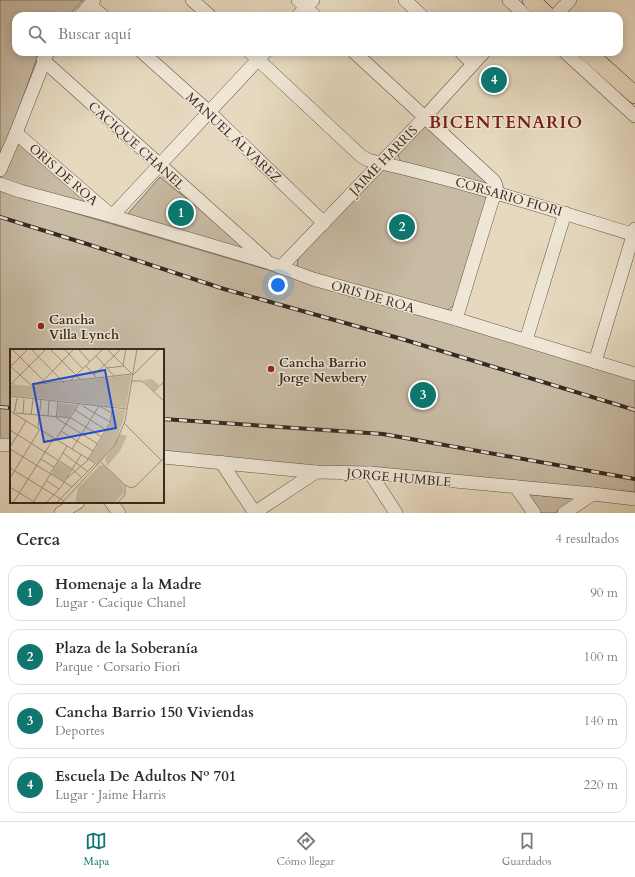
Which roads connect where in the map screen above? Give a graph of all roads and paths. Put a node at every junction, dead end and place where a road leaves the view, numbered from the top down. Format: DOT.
graph roads {
  1 [pos="192,0"];
  2 [pos="405,0"];
  3 [pos="509,0"];
  4 [pos="570,0"];
  5 [pos="92,2"];
  6 [pos="526,9"];
  7 [pos="83,12"];
  8 [pos="100,12"];
  9 [pos="206,12"];
  10 [pos="418,12"];
  11 [pos="559,12"];
  12 [pos="46,56"];
  13 [pos="146,56"];
  14 [pos="257,56"];
  15 [pos="259,56"];
  16 [pos="358,56"];
  17 [pos="465,56"];
  18 [pos="480,56"];
  19 [pos="569,56"];
  20 [pos="591,56"];
  21 [pos="473,64"];
  22 [pos="635,95"];
  23 [pos="208,112"];
  24 [pos="635,116"];
  25 [pos="425,117"];
  26 [pos="16,133"];
  27 [pos="381,163"];
  28 [pos="159,165"];
  29 [pos="0,170"];
  30 [pos="0,184"];
  31 [pos="496,194"];
  32 [pos="565,213"];
  33 [pos="112,216"];
  34 [pos="324,223"];
  35 [pos="634,233"];
  36 [pos="267,262"];
  37 [pos="281,267"];
  38 [pos="456,319"];
  39 [pos="526,340"];
  40 [pos="595,362"];
  41 [pos="635,374"];
  42 [pos="0,444"];
  43 [pos="10,445"];
  44 [pos="164,457"];
  45 [pos="220,462"];
  46 [pos="316,472"];
  47 [pos="370,473"];
  48 [pos="516,487"];
  49 [pos="593,494"];
  50 [pos="635,499"];
  51 [pos="76,503"];
  52 [pos="112,503"];
  53 [pos="61,513"];
  54 [pos="119,513"];
  55 [pos="254,513"];
  56 [pos="396,513"];
  57 [pos="534,513"];
  58 [pos="564,513"];
  1 -- 9 [label="street"];
  2 -- 10 [label="street"];
  3 -- 6 [label="street"];
  4 -- 11 [label="street"];
  5 -- 7 [label="street"];
  5 -- 8 [label="street"];
  12 -- 26 [label="street"];
  12 -- 28 [label="street, CACIQUE CHANEL"];
  13 -- 23 [label="street, MANUEL ÁLVAREZ"];
  14 -- 23 [label="street"];
  15 -- 27 [label="street, CORSARIO FIORI"];
  16 -- 25 [label="street"];
  17 -- 21 [label="street"];
  18 -- 21 [label="street, JAIME HARRIS"];
  19 -- 24 [label="street"];
  20 -- 22 [label="main road"];
  21 -- 25 [label="street, JAIME HARRIS"];
  23 -- 28 [label="street"];
  23 -- 34 [label="street, MANUEL ÁLVAREZ"];
  25 -- 27 [label="street, JAIME HARRIS"];
  25 -- 31 [label="street"];
  26 -- 29 [label="street"];
  26 -- 33 [label="street, ORIS DE ROA"];
  27 -- 31 [label="street, CORSARIO FIORI"];
  27 -- 34 [label="street, JAIME HARRIS"];
  28 -- 33 [label="street"];
  28 -- 36 [label="street, CACIQUE CHANEL"];
  30 -- 33 [label="street, ORIS DE ROA"];
  31 -- 32 [label="street, CORSARIO FIORI"];
  31 -- 38 [label="street"];
  32 -- 35 [label="street, CORSARIO FIORI"];
  32 -- 39 [label="street"];
  33 -- 36 [label="street, ORIS DE ROA"];
  34 -- 37 [label="street, JAIME HARRIS"];
  35 -- 40 [label="street"];
  36 -- 37 [label="street, ORIS DE ROA"];
  37 -- 38 [label="street, ORIS DE ROA"];
  38 -- 39 [label="street, ORIS DE ROA"];
  39 -- 40 [label="street, ORIS DE ROA"];
  40 -- 41 [label="street, ORIS DE ROA"];
  42 -- 43 [label="street"];
  44 -- 45 [label="street, JORGE HUMBLE"];
  45 -- 46 [label="street, JORGE HUMBLE"];
  45 -- 55 [label="street"];
  46 -- 47 [label="street, JORGE HUMBLE"];
  46 -- 55 [label="street"];
  47 -- 48 [label="street, JORGE HUMBLE"];
  47 -- 56 [label="street"];
  48 -- 49 [label="street, JORGE HUMBLE"];
  48 -- 57 [label="street"];
  49 -- 50 [label="street, JORGE HUMBLE"];
  49 -- 58 [label="street"];
  51 -- 53 [label="street"];
  52 -- 54 [label="street"];
}
